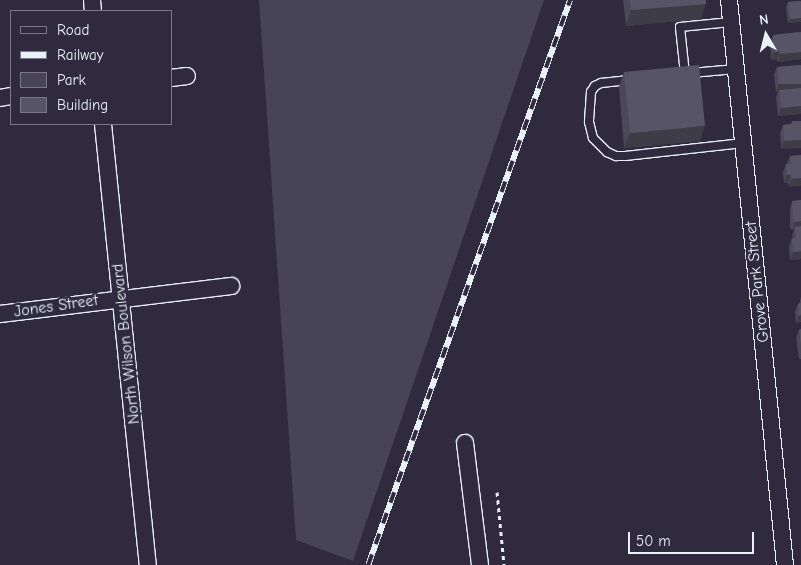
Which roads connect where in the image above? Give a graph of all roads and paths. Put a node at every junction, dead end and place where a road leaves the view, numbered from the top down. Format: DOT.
graph roads {
  1 [pos="729,0"];
  2 [pos="731,22"];
  3 [pos="736,69"];
  4 [pos="685,74"];
  5 [pos="675,75"];
  6 [pos="638,79"];
  7 [pos="103,125"];
  8 [pos="743,143"];
  9 [pos="231,286"];
  10 [pos="121,298"];
  11 [pos="0,314"];
  12 [pos="465,443"];
  13 [pos="497,492"];
  14 [pos="148,565"];
  15 [pos="480,565"];
  16 [pos="504,565"];
  17 [pos="785,565"];
  1 -- 2 [label="street, Grove Park Street"];
  2 -- 3 [label="street, Grove Park Street"];
  2 -- 4 [label="lane"];
  3 -- 4 [label="lane"];
  3 -- 8 [label="street, Grove Park Street"];
  4 -- 5 [label="lane"];
  6 -- 8 [label="lane"];
  7 -- 10 [label="street, North Wilson Boulevard"];
  8 -- 17 [label="street, Grove Park Street"];
  9 -- 10 [label="street, Jones Street"];
  10 -- 11 [label="street, Jones Street"];
  10 -- 14 [label="street, North Wilson Boulevard"];
  12 -- 15 [label="street"];
  13 -- 16 [label="path"];
}
